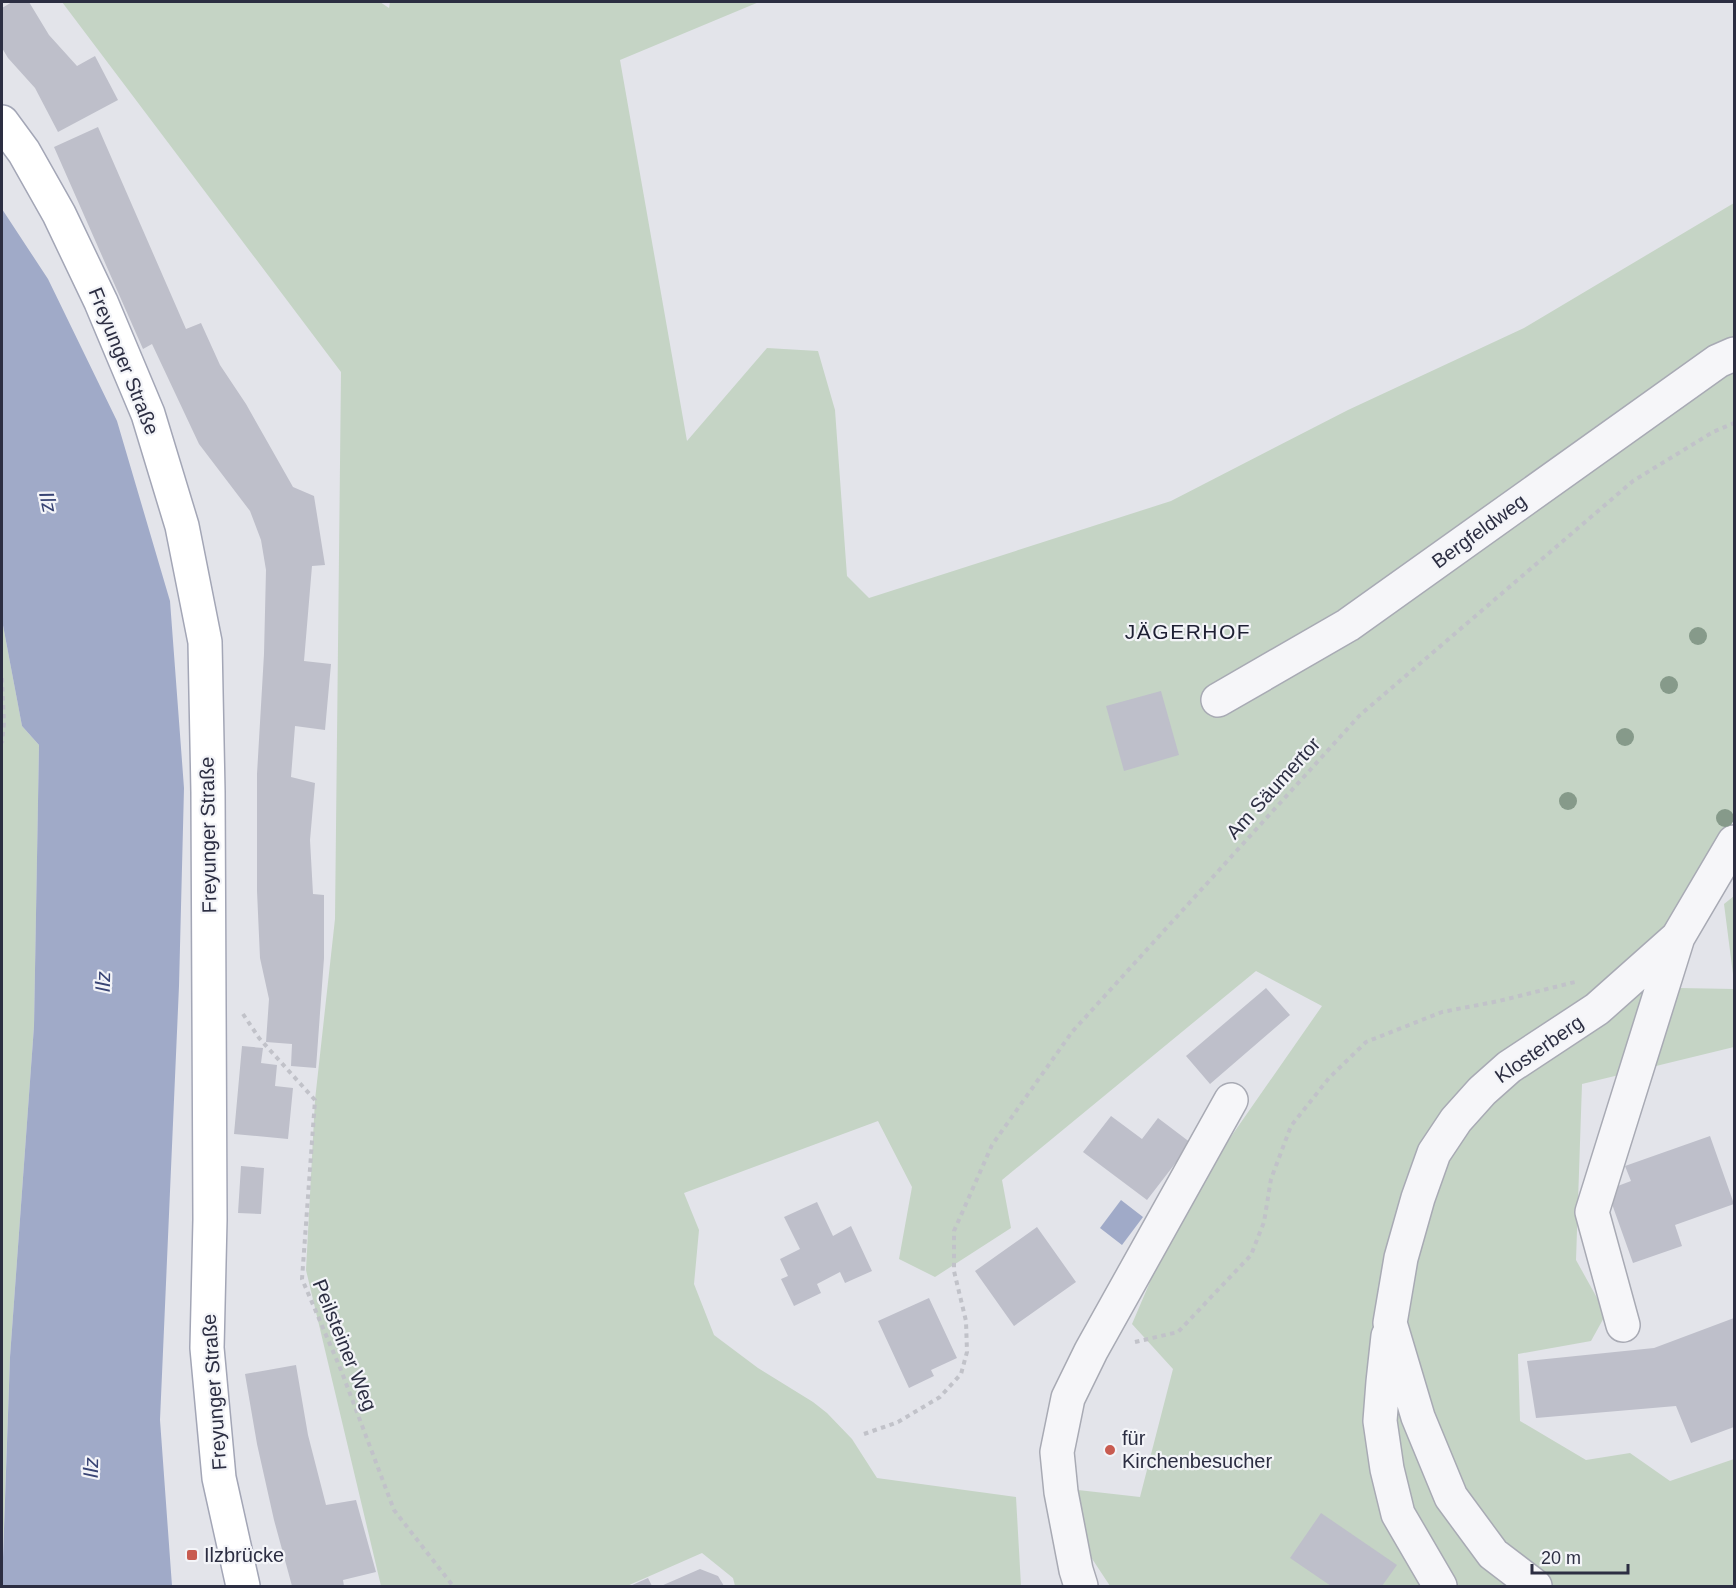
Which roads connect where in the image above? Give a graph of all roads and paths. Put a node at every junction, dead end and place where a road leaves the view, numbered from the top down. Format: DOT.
graph roads {
  1 [pos="2,122"];
  2 [pos="1734,354"];
  3 [pos="1734,423"];
  4 [pos="2,678"];
  5 [pos="1218,700"];
  6 [pos="2,743"];
  7 [pos="1734,842"];
  8 [pos="1678,937"];
  9 [pos="1581,980"];
  10 [pos="259,1038"];
  11 [pos="1231,1100"];
  12 [pos="1390,1323"];
  13 [pos="1623,1325"];
  14 [pos="1091,1351"];
  15 [pos="864,1434"];
  16 [pos="243,1587"];
  17 [pos="453,1587"];
  18 [pos="1081,1587"];
  19 [pos="1440,1587"];
  20 [pos="1535,1587"];
  1 -- 16 [label="main road, Freyunger Straße"];
  2 -- 5 [label="street, Bergfeldweg"];
  3 -- 15 [label="path, Am Säumertor"];
  4 -- 6 [label="path"];
  7 -- 8 [label="street, Klosterberg"];
  8 -- 12 [label="street, Klosterberg"];
  8 -- 13 [label="street"];
  9 -- 14 [label="path"];
  10 -- 17 [label="path, Peilsteiner Weg"];
  11 -- 14 [label="street"];
  12 -- 19 [label="street, Klosterberg"];
  12 -- 20 [label="street, Klosterberg"];
  14 -- 18 [label="street"];
}
